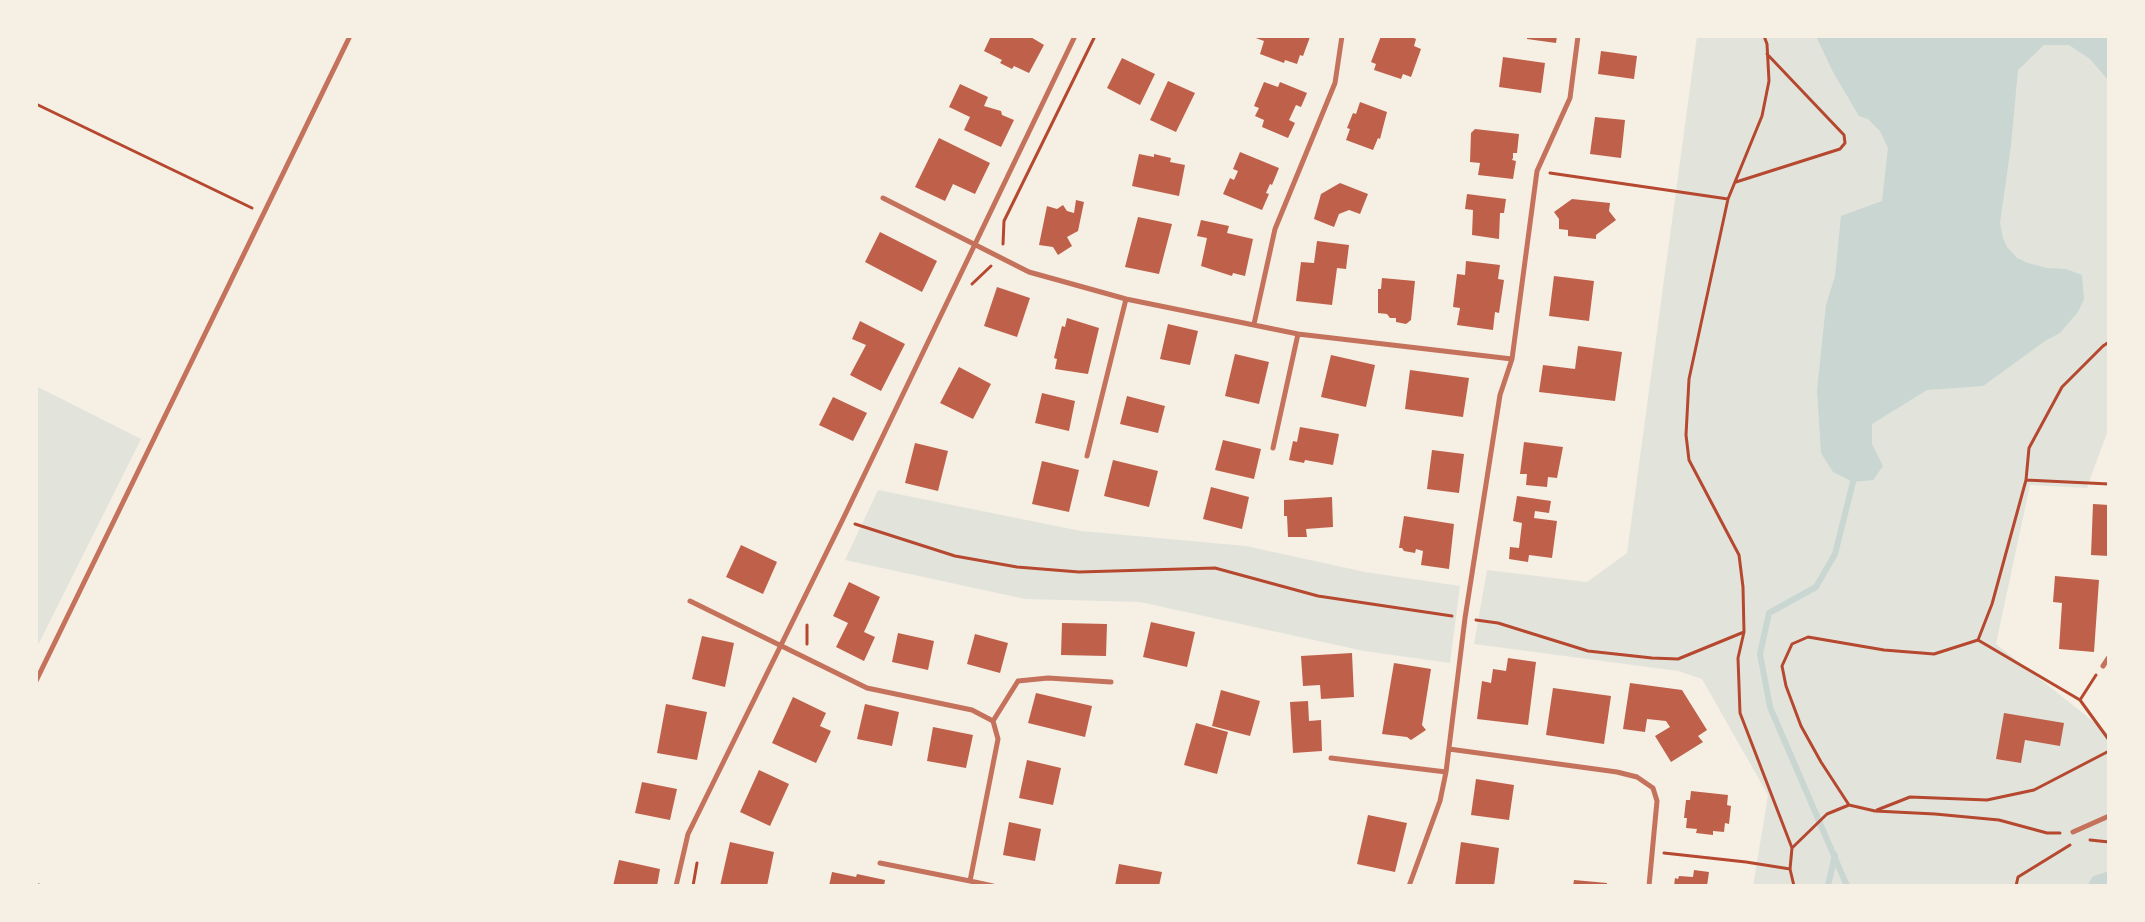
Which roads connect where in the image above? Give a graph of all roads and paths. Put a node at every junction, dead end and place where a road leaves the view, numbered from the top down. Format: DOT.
graph roads {
  1 [pos="350,36"];
  2 [pos="1075,36"];
  3 [pos="1342,36"];
  4 [pos="1578,36"];
  5 [pos="1764,36"];
  6 [pos="1767,54"];
  7 [pos="36,104"];
  8 [pos="1537,171"];
  9 [pos="1735,182"];
  10 [pos="883,198"];
  11 [pos="1728,199"];
  12 [pos="264,214"];
  13 [pos="973,244"];
  14 [pos="1126,299"];
  15 [pos="1254,324"];
  16 [pos="1298,334"];
  17 [pos="2109,342"];
  18 [pos="1512,359"];
  19 [pos="1272,448"];
  20 [pos="1087,456"];
  21 [pos="2026,480"];
  22 [pos="2109,484"];
  23 [pos="843,519"];
  24 [pos="690,602"];
  25 [pos="1465,618"];
  26 [pos="1744,632"];
  27 [pos="1978,640"];
  28 [pos="779,646"];
  29 [pos="2109,657"];
  30 [pos="2103,666"];
  31 [pos="36,682"];
  32 [pos="1111,682"];
  33 [pos="2080,700"];
  34 [pos="993,721"];
  35 [pos="2109,740"];
  36 [pos="1449,749"];
  37 [pos="2109,751"];
  38 [pos="1331,758"];
  39 [pos="1446,772"];
  40 [pos="1849,804"];
  41 [pos="1875,811"];
  42 [pos="2109,816"];
  43 [pos="2073,832"];
  44 [pos="2081,839"];
  45 [pos="2109,842"];
  46 [pos="1792,848"];
  47 [pos="1653,852"];
  48 [pos="880,863"];
  49 [pos="1790,869"];
  50 [pos="970,881"];
  51 [pos="676,886"];
  52 [pos="993,886"];
  53 [pos="1409,886"];
  54 [pos="1649,886"];
  55 [pos="1794,886"];
  56 [pos="2016,886"];
  1 -- 12 [label="street"];
  2 -- 13 [label="street"];
  3 -- 15 [label="street"];
  4 -- 8 [label="street"];
  5 -- 6 [label="path"];
  6 -- 9 [label="path"];
  6 -- 9 [label="path"];
  7 -- 12 [label="path"];
  8 -- 11 [label="path"];
  8 -- 18 [label="street"];
  9 -- 11 [label="path"];
  10 -- 13 [label="street"];
  11 -- 26 [label="path"];
  12 -- 31 [label="street"];
  13 -- 14 [label="street"];
  13 -- 23 [label="street"];
  14 -- 15 [label="street"];
  14 -- 20 [label="street"];
  15 -- 16 [label="street"];
  16 -- 18 [label="street"];
  16 -- 19 [label="street"];
  17 -- 21 [label="path"];
  18 -- 25 [label="street"];
  21 -- 22 [label="path"];
  21 -- 27 [label="path"];
  23 -- 25 [label="path"];
  23 -- 28 [label="street"];
  24 -- 28 [label="street"];
  25 -- 26 [label="path"];
  25 -- 36 [label="street"];
  26 -- 46 [label="path"];
  27 -- 33 [label="path"];
  27 -- 40 [label="path"];
  28 -- 34 [label="street"];
  28 -- 51 [label="street"];
  29 -- 30 [label="street"];
  30 -- 33 [label="path"];
  32 -- 34 [label="street"];
  33 -- 35 [label="path"];
  34 -- 50 [label="street"];
  36 -- 39 [label="street"];
  36 -- 47 [label="street"];
  37 -- 41 [label="path"];
  38 -- 39 [label="street"];
  39 -- 53 [label="street"];
  40 -- 41 [label="path"];
  40 -- 46 [label="path"];
  41 -- 43 [label="path"];
  42 -- 43 [label="street"];
  43 -- 44 [label="path"];
  44 -- 45 [label="path"];
  44 -- 56 [label="path"];
  46 -- 49 [label="path"];
  47 -- 49 [label="path"];
  47 -- 54 [label="street"];
  48 -- 50 [label="street"];
  49 -- 55 [label="path"];
  50 -- 52 [label="street"];
}
